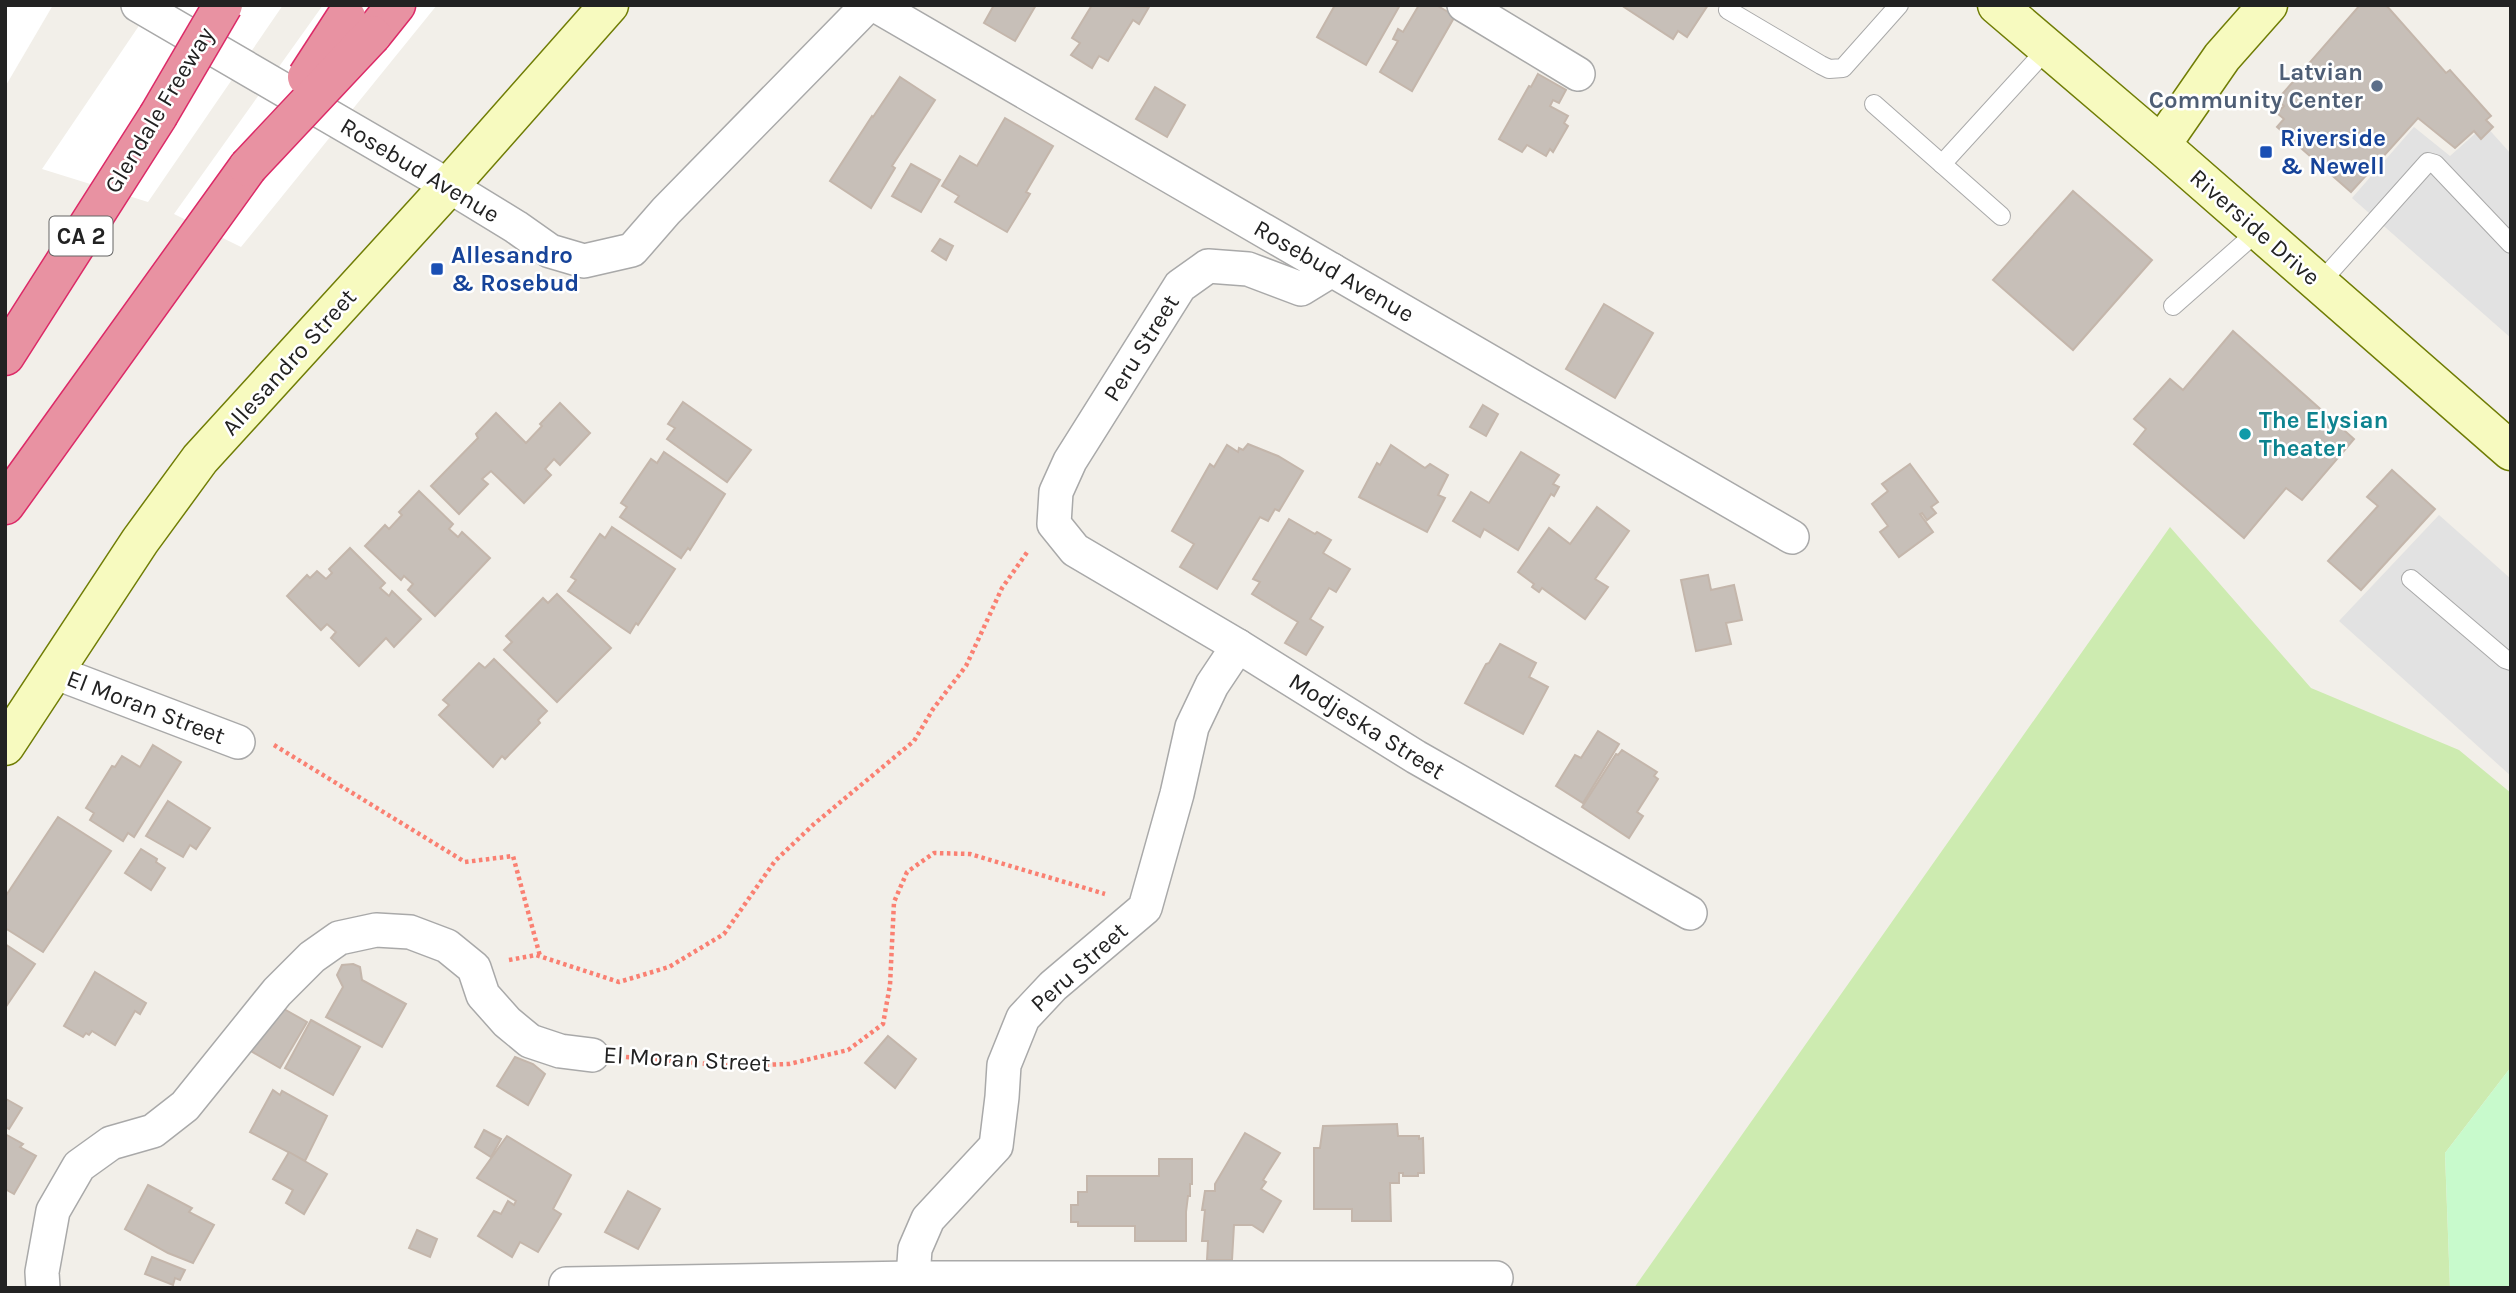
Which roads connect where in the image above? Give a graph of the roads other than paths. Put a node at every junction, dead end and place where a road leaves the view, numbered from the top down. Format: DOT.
graph roads {
  1 [pos="138,5"];
  2 [pos="223,5"];
  3 [pos="396,5"];
  4 [pos="609,5"];
  5 [pos="868,5"];
  6 [pos="876,5"];
  7 [pos="1464,5"];
  8 [pos="1899,5"];
  9 [pos="1997,5"];
  10 [pos="2268,5"];
  11 [pos="1728,10"];
  12 [pos="358,19"];
  13 [pos="2046,50"];
  14 [pos="1578,74"];
  15 [pos="1874,104"];
  16 [pos="2161,145"];
  17 [pos="1942,164"];
  18 [pos="449,186"];
  19 [pos="2001,215"];
  20 [pos="2258,231"];
  21 [pos="2511,244"];
  22 [pos="1332,270"];
  23 [pos="2319,284"];
  24 [pos="2173,306"];
  25 [pos="5,356"];
  26 [pos="2511,451"];
  27 [pos="5,505"];
  28 [pos="1054,524"];
  29 [pos="1792,537"];
  30 [pos="2411,579"];
  31 [pos="1238,646"];
  32 [pos="2511,660"];
  33 [pos="54,672"];
  34 [pos="238,742"];
  35 [pos="5,746"];
  36 [pos="1690,913"];
  37 [pos="592,1055"];
  38 [pos="913,1278"];
  39 [pos="1496,1278"];
  40 [pos="566,1284"];
  41 [pos="43,1288"];
  1 -- 18 [label="street, Rosebud Avenue"];
  2 -- 25 [label="highway, Glendale Freeway / CA 2, bridge"];
  3 -- 12 [label="highway"];
  4 -- 18 [label="main road, Allesandro Street"];
  5 -- 18 [label="street, Rosebud Avenue"];
  6 -- 22 [label="street, Rosebud Avenue"];
  7 -- 14 [label="street"];
  8 -- 11 [label="lane"];
  9 -- 13 [label="main road, Riverside Drive"];
  10 -- 16 [label="main road"];
  12 -- 27 [label="highway, bridge"];
  13 -- 16 [label="main road, Riverside Drive"];
  13 -- 17 [label="lane"];
  15 -- 17 [label="lane"];
  16 -- 20 [label="main road, Riverside Drive"];
  17 -- 19 [label="lane"];
  18 -- 33 [label="main road, Allesandro Street"];
  20 -- 23 [label="main road, Riverside Drive"];
  20 -- 24 [label="lane"];
  21 -- 23 [label="lane"];
  22 -- 28 [label="street, Peru Street"];
  22 -- 29 [label="street, Rosebud Avenue"];
  23 -- 26 [label="main road, Riverside Drive"];
  28 -- 31 [label="street, Modjeska Street"];
  30 -- 32 [label="lane"];
  31 -- 36 [label="street, Modjeska Street"];
  31 -- 38 [label="street, Peru Street"];
  33 -- 34 [label="street, El Moran Street"];
  33 -- 35 [label="main road, Allesandro Street"];
  37 -- 41 [label="street, El Moran Street"];
  38 -- 39 [label="street"];
  38 -- 40 [label="street"];
}
